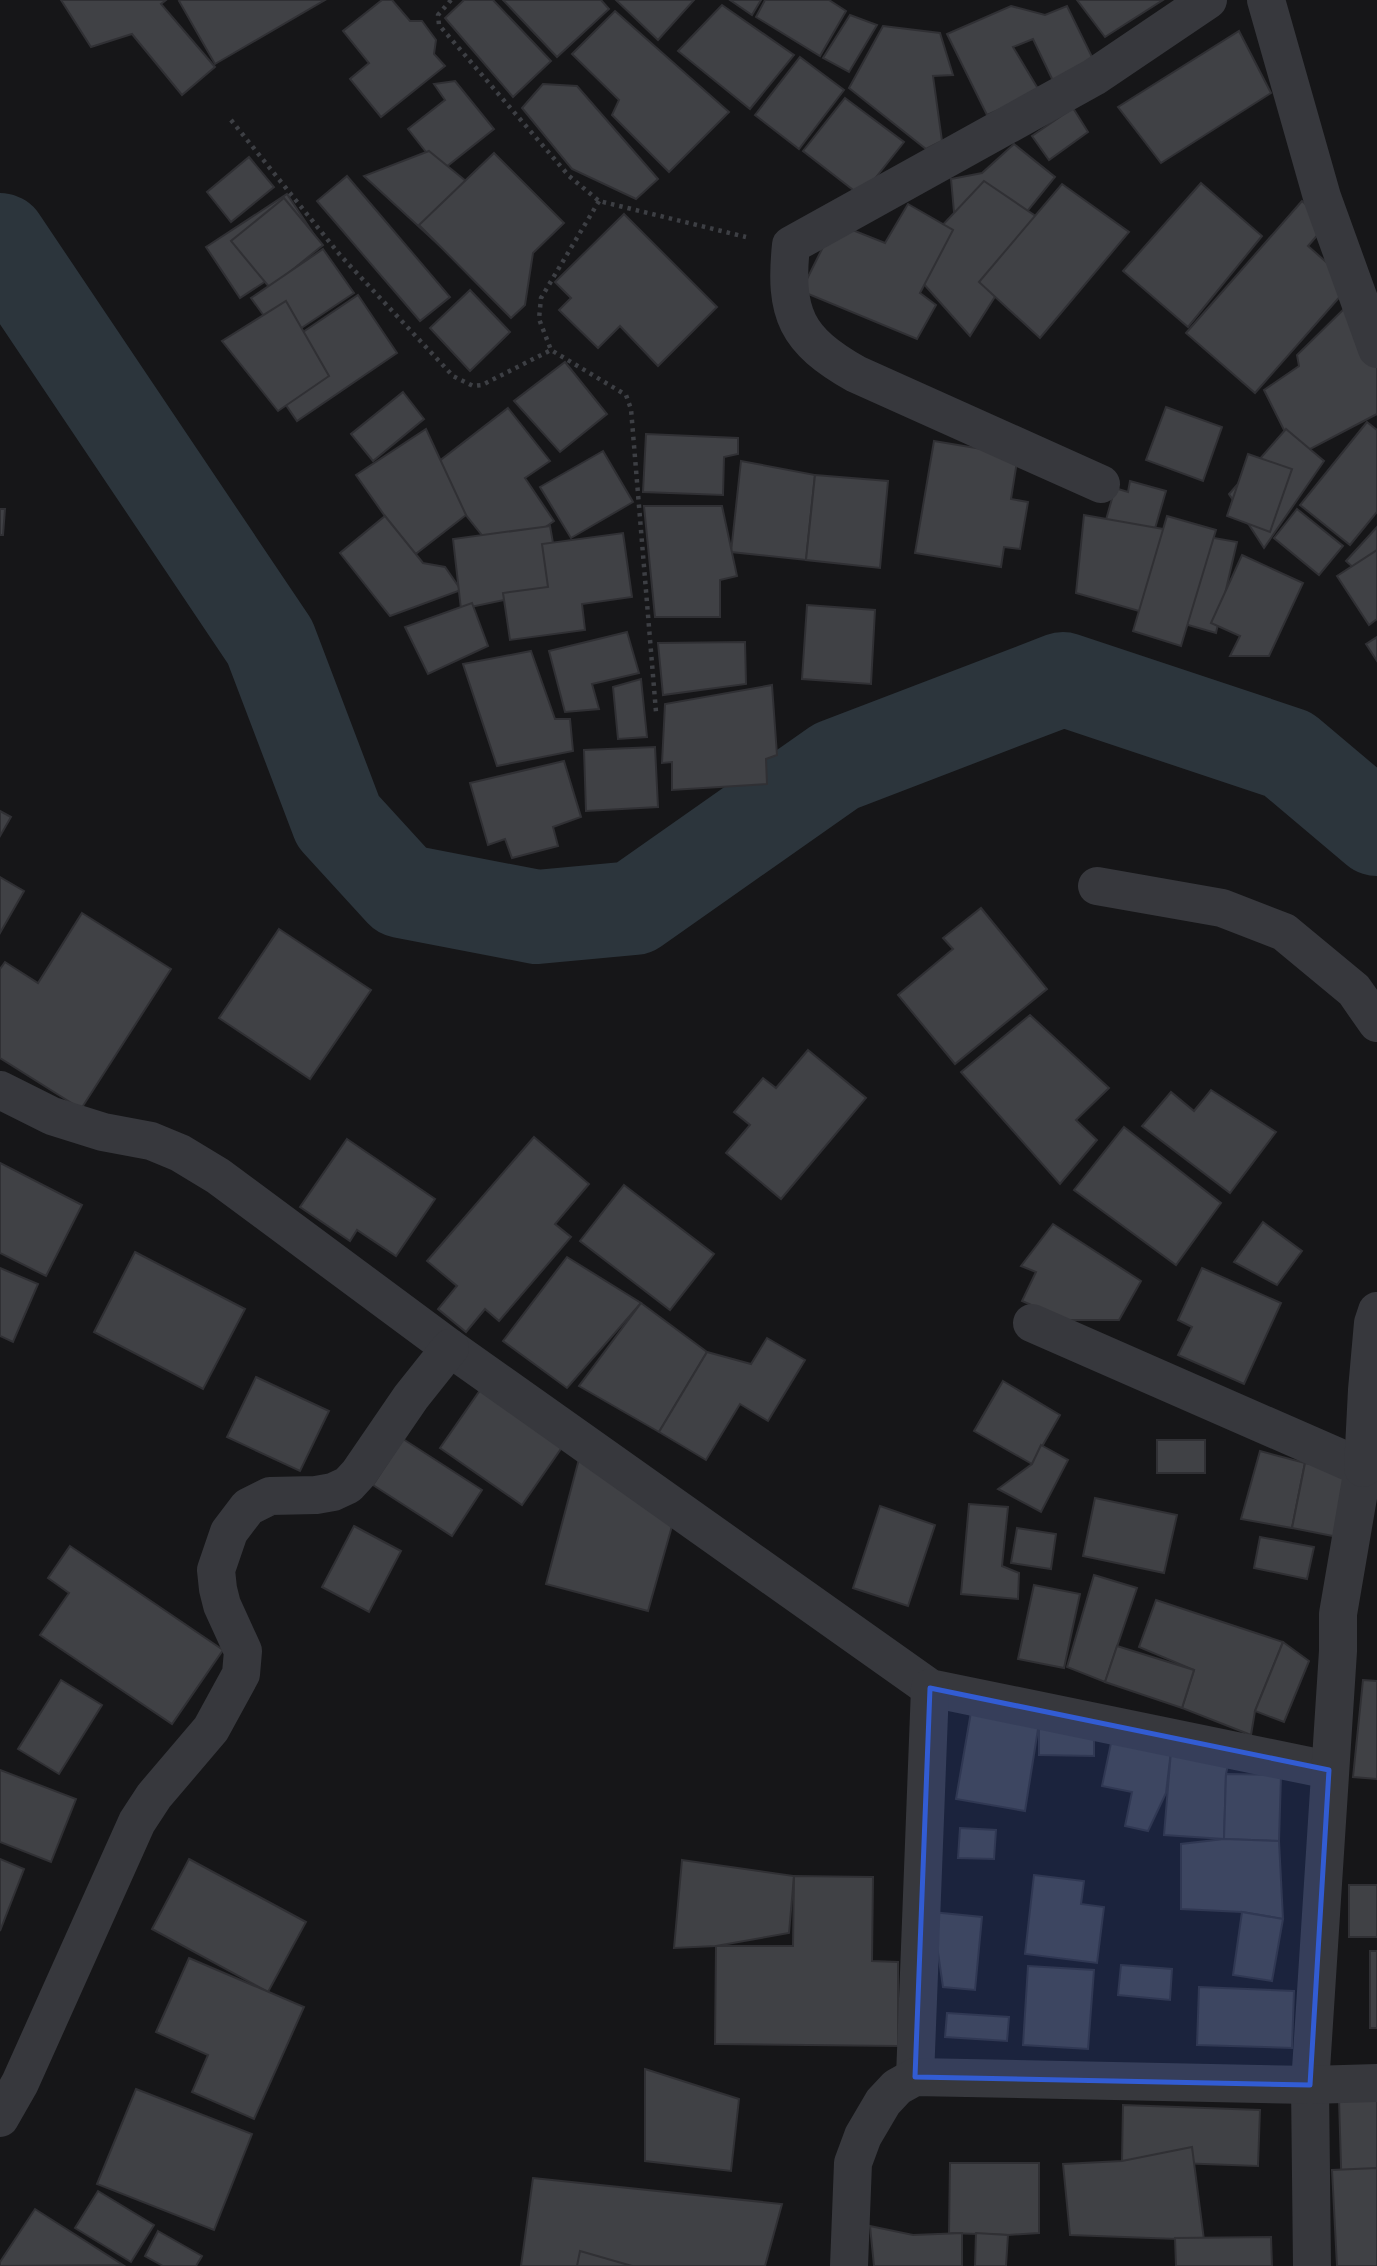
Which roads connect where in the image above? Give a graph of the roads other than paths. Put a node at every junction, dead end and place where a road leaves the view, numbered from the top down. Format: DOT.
graph roads {
  1 [pos="1208,0"];
  2 [pos="1266,0"];
  3 [pos="1377,349"];
  4 [pos="1101,484"];
  5 [pos="1097,886"];
  6 [pos="1377,1023"];
  7 [pos="0,1090"];
  8 [pos="1377,1311"];
  9 [pos="1031,1323"];
  10 [pos="450,1348"];
  11 [pos="1363,1468"];
  12 [pos="930,1688"];
  13 [pos="1329,1770"];
  14 [pos="915,2077"];
  15 [pos="1377,2083"];
  16 [pos="1310,2085"];
  17 [pos="0,2118"];
  18 [pos="849,2266"];
  19 [pos="1312,2266"];
  1 -- 4 [label="street"];
  2 -- 3 [label="street"];
  5 -- 6 [label="street"];
  7 -- 10 [label="street"];
  8 -- 11 [label="street"];
  9 -- 11 [label="street"];
  10 -- 12 [label="street"];
  10 -- 17 [label="street"];
  11 -- 13 [label="street"];
  12 -- 13 [label="street"];
  12 -- 14 [label="street"];
  13 -- 16 [label="street"];
  14 -- 16 [label="street"];
  14 -- 18 [label="street"];
  15 -- 16 [label="street"];
  16 -- 19 [label="street"];
}
